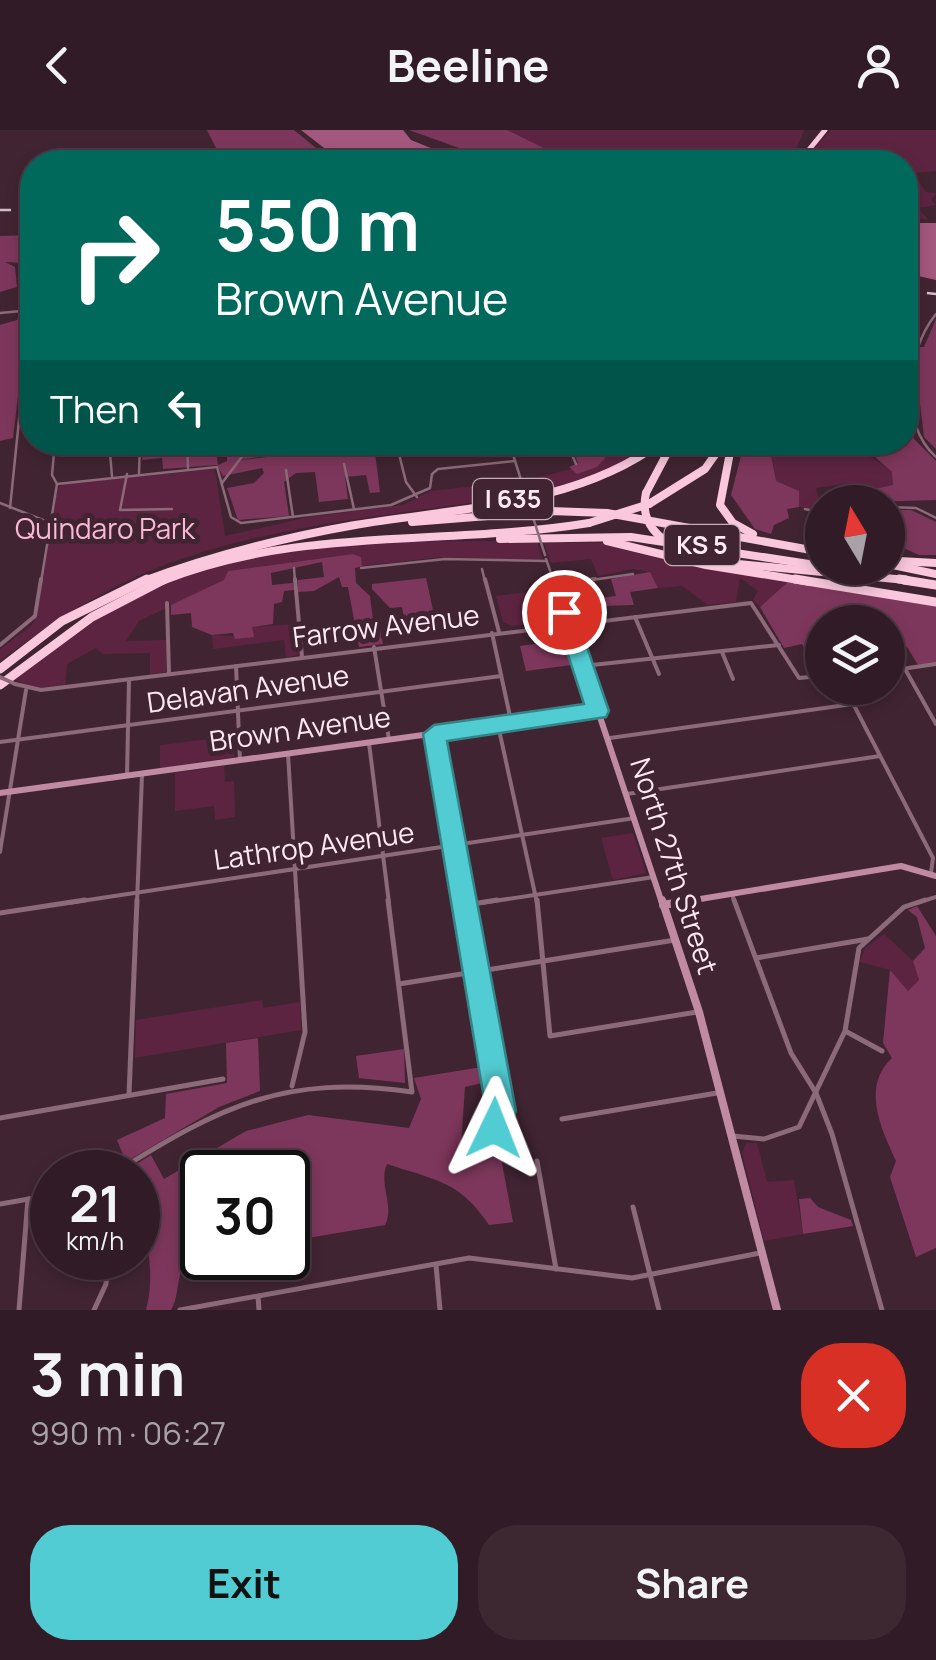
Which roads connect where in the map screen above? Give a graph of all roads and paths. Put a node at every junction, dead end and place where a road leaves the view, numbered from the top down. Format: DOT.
graph roads {
  1 [pos="816,130"];
  2 [pos="825,130"];
  3 [pos="802,150"];
  4 [pos="808,150"];
  5 [pos="936,314"];
  6 [pos="918,349"];
  7 [pos="20,410"];
  8 [pos="918,438"];
  9 [pos="54,455"];
  10 [pos="110,455"];
  11 [pos="140,455"];
  12 [pos="188,455"];
  13 [pos="242,455"];
  14 [pos="399,455"];
  15 [pos="513,455"];
  16 [pos="530,455"];
  17 [pos="572,455"];
  18 [pos="643,455"];
  19 [pos="666,455"];
  20 [pos="715,455"];
  21 [pos="730,455"];
  22 [pos="936,457"];
  23 [pos="514,458"];
  24 [pos="344,464"];
  25 [pos="576,464"];
  26 [pos="188,468"];
  27 [pos="286,470"];
  28 [pos="139,473"];
  29 [pos="127,474"];
  30 [pos="112,476"];
  31 [pos="222,483"];
  32 [pos="57,484"];
  33 [pos="417,497"];
  34 [pos="0,503"];
  35 [pos="10,508"];
  36 [pos="905,508"];
  37 [pos="172,509"];
  38 [pos="354,510"];
  39 [pos="293,517"];
  40 [pos="936,518"];
  41 [pos="48,522"];
  42 [pos="355,527"];
  43 [pos="448,538"];
  44 [pos="580,538"];
  45 [pos="769,541"];
  46 [pos="805,548"];
  47 [pos="546,558"];
  48 [pos="936,562"];
  49 [pos="728,563"];
  50 [pos="805,563"];
  51 [pos="905,563"];
  52 [pos="905,567"];
  53 [pos="294,568"];
  54 [pos="361,568"];
  55 [pos="482,569"];
  56 [pos="633,574"];
  57 [pos="936,574"];
  58 [pos="805,578"];
  59 [pos="805,579"];
  60 [pos="906,580"];
  61 [pos="554,585"];
  62 [pos="841,585"];
  63 [pos="936,585"];
  64 [pos="936,602"];
  65 [pos="168,603"];
  66 [pos="751,603"];
  67 [pos="635,617"];
  68 [pos="568,624"];
  69 [pos="495,632"];
  70 [pos="0,646"];
  71 [pos="779,646"];
  72 [pos="374,648"];
  73 [pos="722,652"];
  74 [pos="302,657"];
  75 [pos="652,661"];
  76 [pos="936,664"];
  77 [pos="236,666"];
  78 [pos="583,666"];
  79 [pos="905,668"];
  80 [pos="0,673"];
  81 [pos="169,674"];
  82 [pos="659,674"];
  83 [pos="501,676"];
  84 [pos="805,677"];
  85 [pos="130,679"];
  86 [pos="733,679"];
  87 [pos="0,684"];
  88 [pos="26,690"];
  89 [pos="381,692"];
  90 [pos="846,705"];
  91 [pos="854,705"];
  92 [pos="238,711"];
  93 [pos="598,711"];
  94 [pos="511,723"];
  95 [pos="498,724"];
  96 [pos="936,724"];
  97 [pos="129,725"];
  98 [pos="434,734"];
  99 [pos="608,738"];
  100 [pos="19,740"];
  101 [pos="389,740"];
  102 [pos="0,742"];
  103 [pos="369,742"];
  104 [pos="288,754"];
  105 [pos="880,756"];
  106 [pos="240,760"];
  107 [pos="142,773"];
  108 [pos="127,776"];
  109 [pos="4,793"];
  110 [pos="626,794"];
  111 [pos="634,818"];
  112 [pos="523,835"];
  113 [pos="454,845"];
  114 [pos="0,852"];
  115 [pos="383,856"];
  116 [pos="296,869"];
  117 [pos="933,875"];
  118 [pos="654,876"];
  119 [pos="136,892"];
  120 [pos="536,894"];
  121 [pos="732,894"];
  122 [pos="936,897"];
  123 [pos="465,905"];
  124 [pos="664,905"];
  125 [pos="0,913"];
  126 [pos="873,938"];
  127 [pos="675,940"];
  128 [pos="756,958"];
  129 [pos="544,962"];
  130 [pos="476,972"];
  131 [pos="399,984"];
  132 [pos="699,1012"];
  133 [pos="845,1031"];
  134 [pos="882,1051"];
  135 [pos="223,1079"];
  136 [pos="292,1086"];
  137 [pos="722,1092"];
  138 [pos="816,1093"];
  139 [pos="129,1095"];
  140 [pos="501,1111"];
  141 [pos="0,1118"];
  142 [pos="562,1119"];
  143 [pos="733,1136"];
  144 [pos="153,1150"];
  145 [pos="538,1160"];
  146 [pos="28,1199"];
  147 [pos="0,1204"];
  148 [pos="633,1207"];
  149 [pos="760,1253"];
  150 [pos="436,1263"];
  151 [pos="556,1269"];
  152 [pos="650,1277"];
  153 [pos="106,1280"];
  154 [pos="258,1296"];
  155 [pos="19,1310"];
  156 [pos="94,1310"];
  157 [pos="180,1310"];
  158 [pos="258,1310"];
  159 [pos="440,1310"];
  160 [pos="659,1310"];
  161 [pos="777,1310"];
  162 [pos="882,1310"];
  1 -- 3 [label="highway"];
  2 -- 4 [label="highway"];
  5 -- 6 [label="street"];
  7 -- 35 [label="street"];
  8 -- 22 [label="street"];
  9 -- 32 [label="street"];
  10 -- 30 [label="street"];
  11 -- 28 [label="street"];
  12 -- 26 [label="street"];
  13 -- 31 [label="street"];
  14 -- 33 [label="street"];
  15 -- 23 [label="street, North 27th Street"];
  16 -- 23 [label="street"];
  17 -- 25 [label="street"];
  18 -- 42 [label="highway, I 635"];
  19 -- 49 [label="highway, bridge"];
  20 -- 43 [label="highway, I 635, bridge"];
  21 -- 45 [label="highway"];
  23 -- 33 [label="street"];
  23 -- 47 [label="street, North 27th Street, bridge"];
  24 -- 38 [label="street"];
  26 -- 28 [label="street"];
  26 -- 31 [label="street"];
  27 -- 39 [label="street"];
  28 -- 29 [label="street"];
  29 -- 30 [label="street"];
  29 -- 37 [label="street"];
  30 -- 32 [label="street"];
  31 -- 39 [label="street"];
  32 -- 41 [label="street"];
  33 -- 38 [label="street"];
  34 -- 35 [label="street"];
  35 -- 41 [label="street"];
  36 -- 40 [label="street"];
  38 -- 39 [label="street"];
  41 -- 70 [label="street"];
  42 -- 45 [label="highway, KS 5"];
  42 -- 80 [label="highway, I 635"];
  43 -- 44 [label="highway, KS 5"];
  43 -- 87 [label="highway, I 635"];
  44 -- 50 [label="highway, KS 5"];
  44 -- 59 [label="highway"];
  45 -- 46 [label="highway, KS 5"];
  47 -- 54 [label="street"];
  47 -- 61 [label="street, North 27th Street"];
  48 -- 51 [label="highway"];
  49 -- 58 [label="highway"];
  49 -- 60 [label="highway"];
  52 -- 57 [label="highway"];
  53 -- 74 [label="street"];
  55 -- 69 [label="street"];
  56 -- 61 [label="street"];
  60 -- 63 [label="highway"];
  61 -- 68 [label="street, North 27th Street"];
  62 -- 64 [label="highway"];
  65 -- 81 [label="street"];
  66 -- 67 [label="street, Farrow Avenue"];
  66 -- 71 [label="street"];
  67 -- 68 [label="street, Farrow Avenue"];
  67 -- 75 [label="street"];
  68 -- 69 [label="street, Farrow Avenue"];
  68 -- 78 [label="street, North 27th Street"];
  69 -- 72 [label="street, Farrow Avenue"];
  69 -- 83 [label="street"];
  71 -- 73 [label="street"];
  71 -- 84 [label="street"];
  72 -- 74 [label="street, Farrow Avenue"];
  72 -- 89 [label="street"];
  73 -- 75 [label="street"];
  73 -- 86 [label="street"];
  74 -- 77 [label="street, Farrow Avenue"];
  75 -- 78 [label="street"];
  75 -- 82 [label="street"];
  76 -- 79 [label="street"];
  77 -- 81 [label="street, Farrow Avenue"];
  77 -- 92 [label="street"];
  78 -- 93 [label="street, North 27th Street"];
  79 -- 96 [label="street"];
  80 -- 88 [label="street, bridge"];
  81 -- 85 [label="street, Farrow Avenue"];
  83 -- 89 [label="street, Delavan Avenue"];
  83 -- 94 [label="street"];
  85 -- 88 [label="street, Farrow Avenue"];
  85 -- 97 [label="street"];
  88 -- 100 [label="street"];
  89 -- 92 [label="street, Delavan Avenue"];
  89 -- 101 [label="street"];
  90 -- 99 [label="street"];
  91 -- 105 [label="street"];
  92 -- 97 [label="street, Delavan Avenue"];
  92 -- 106 [label="street"];
  93 -- 94 [label="main road, Brown Avenue"];
  93 -- 99 [label="main road, North 27th Street"];
  94 -- 95 [label="main road, Brown Avenue"];
  95 -- 98 [label="main road, Brown Avenue"];
  95 -- 112 [label="street"];
  97 -- 100 [label="street, Delavan Avenue"];
  97 -- 108 [label="street"];
  98 -- 101 [label="main road, Brown Avenue"];
  98 -- 113 [label="street"];
  99 -- 110 [label="main road, North 27th Street"];
  100 -- 102 [label="street, Delavan Avenue"];
  100 -- 109 [label="street"];
  101 -- 103 [label="main road, Brown Avenue"];
  103 -- 104 [label="main road, Brown Avenue"];
  103 -- 115 [label="street"];
  104 -- 106 [label="main road, Brown Avenue"];
  104 -- 116 [label="street"];
  105 -- 110 [label="street"];
  105 -- 117 [label="street"];
  106 -- 107 [label="main road, Brown Avenue"];
  107 -- 108 [label="main road, Brown Avenue"];
  107 -- 119 [label="street"];
  108 -- 109 [label="main road, Brown Avenue"];
  109 -- 114 [label="street"];
  110 -- 111 [label="main road, North 27th Street"];
  111 -- 112 [label="street, Lathrop Avenue"];
  111 -- 118 [label="main road, North 27th Street"];
  112 -- 113 [label="street, Lathrop Avenue"];
  112 -- 120 [label="street"];
  113 -- 115 [label="street, Lathrop Avenue"];
  113 -- 123 [label="street"];
  115 -- 116 [label="street, Lathrop Avenue"];
  115 -- 131 [label="street"];
  116 -- 119 [label="street, Lathrop Avenue"];
  116 -- 136 [label="street"];
  117 -- 121 [label="main road"];
  118 -- 120 [label="street"];
  118 -- 124 [label="main road, North 27th Street"];
  119 -- 125 [label="street, Lathrop Avenue"];
  119 -- 139 [label="street"];
  120 -- 123 [label="street"];
  120 -- 129 [label="street"];
  121 -- 124 [label="main road"];
  121 -- 128 [label="street"];
  122 -- 126 [label="street"];
  123 -- 130 [label="street"];
  124 -- 127 [label="main road, North 27th Street"];
  126 -- 128 [label="street"];
  126 -- 133 [label="street"];
  127 -- 129 [label="street"];
  127 -- 132 [label="main road, North 27th Street"];
  128 -- 138 [label="street"];
  129 -- 130 [label="street"];
  129 -- 132 [label="street"];
  130 -- 131 [label="street"];
  130 -- 140 [label="street"];
  131 -- 136 [label="street"];
  132 -- 137 [label="main road, North 27th Street"];
  133 -- 134 [label="street"];
  133 -- 138 [label="street"];
  135 -- 139 [label="street"];
  136 -- 144 [label="street"];
  137 -- 142 [label="street"];
  137 -- 143 [label="main road, North 27th Street"];
  138 -- 143 [label="street"];
  138 -- 162 [label="street"];
  139 -- 141 [label="street"];
  140 -- 140 [label="street"];
  143 -- 149 [label="main road, North 27th Street"];
  145 -- 151 [label="street"];
  146 -- 147 [label="street"];
  146 -- 155 [label="street"];
  148 -- 152 [label="street"];
  149 -- 152 [label="street"];
  149 -- 161 [label="main road, North 27th Street"];
  150 -- 151 [label="street"];
  150 -- 154 [label="street"];
  150 -- 159 [label="street"];
  151 -- 152 [label="street"];
  152 -- 160 [label="street"];
  153 -- 156 [label="street"];
  154 -- 157 [label="street"];
  154 -- 158 [label="street"];
}
